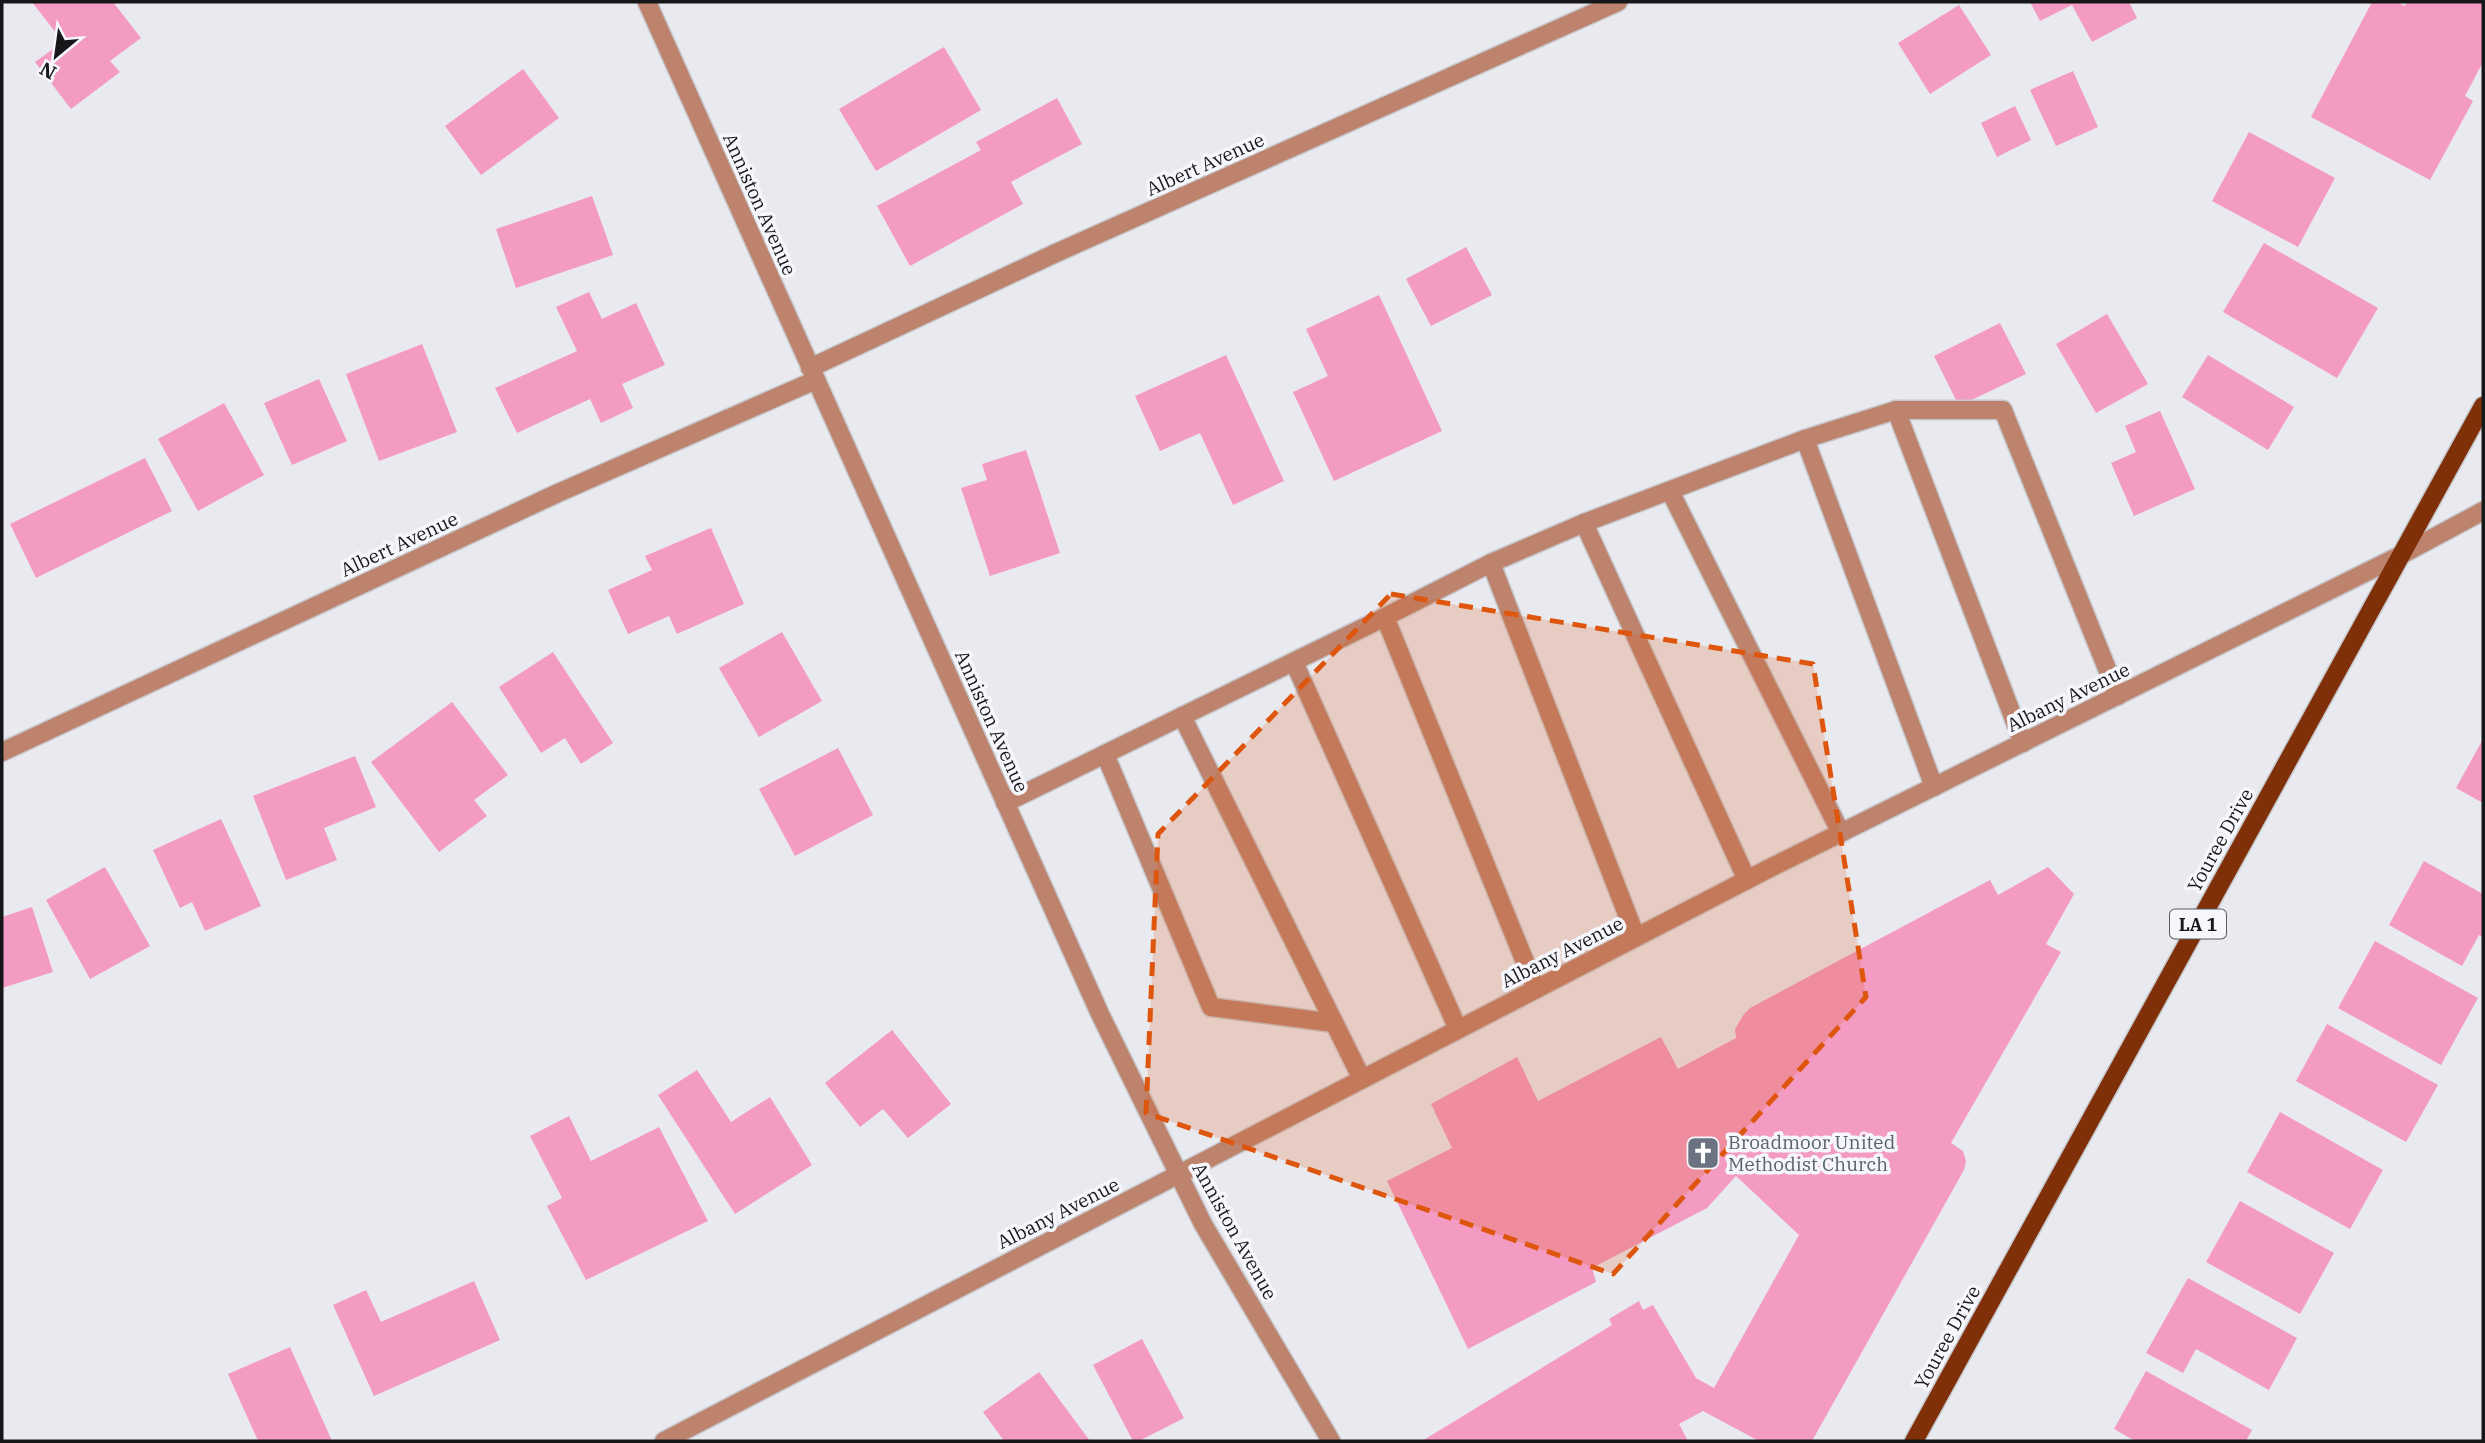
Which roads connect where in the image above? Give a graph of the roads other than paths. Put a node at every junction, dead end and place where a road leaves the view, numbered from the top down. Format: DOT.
graph roads {
  1 [pos="647,2"];
  2 [pos="1618,2"];
  3 [pos="813,374"];
  4 [pos="2483,406"];
  5 [pos="1896,410"];
  6 [pos="1805,439"];
  7 [pos="1670,491"];
  8 [pos="2483,511"];
  9 [pos="1584,523"];
  10 [pos="2401,555"];
  11 [pos="1491,563"];
  12 [pos="1385,617"];
  13 [pos="1294,662"];
  14 [pos="2118,696"];
  15 [pos="1182,716"];
  16 [pos="2023,743"];
  17 [pos="2,752"];
  18 [pos="1105,754"];
  19 [pos="1934,787"];
  20 [pos="1005,803"];
  21 [pos="1841,833"];
  22 [pos="1747,880"];
  23 [pos="1636,937"];
  24 [pos="1536,989"];
  25 [pos="1334,1023"];
  26 [pos="1458,1029"];
  27 [pos="1362,1079"];
  28 [pos="1179,1174"];
  29 [pos="664,1441"];
  30 [pos="1331,1441"];
  31 [pos="1914,1441"];
  1 -- 3 [label="street, Anniston Avenue"];
  2 -- 3 [label="street, Albert Avenue"];
  3 -- 17 [label="street, Albert Avenue"];
  3 -- 20 [label="street, Anniston Avenue"];
  4 -- 10 [label="main road, Youree Drive / LA 1"];
  5 -- 6 [label="street"];
  5 -- 14 [label="street"];
  5 -- 16 [label="street"];
  6 -- 7 [label="street"];
  6 -- 19 [label="street"];
  7 -- 9 [label="street"];
  7 -- 21 [label="street"];
  8 -- 10 [label="street, Albany Avenue"];
  9 -- 11 [label="street"];
  9 -- 22 [label="street"];
  10 -- 14 [label="street, Albany Avenue"];
  10 -- 31 [label="main road, Youree Drive / LA 1"];
  11 -- 12 [label="street"];
  11 -- 23 [label="street"];
  12 -- 13 [label="street"];
  12 -- 24 [label="street"];
  13 -- 15 [label="street"];
  13 -- 26 [label="street"];
  14 -- 16 [label="street, Albany Avenue"];
  15 -- 18 [label="street"];
  15 -- 25 [label="street"];
  16 -- 19 [label="street, Albany Avenue"];
  18 -- 20 [label="street"];
  18 -- 25 [label="street"];
  19 -- 21 [label="street, Albany Avenue"];
  20 -- 28 [label="street, Anniston Avenue"];
  21 -- 22 [label="street, Albany Avenue"];
  22 -- 23 [label="street, Albany Avenue"];
  23 -- 24 [label="street, Albany Avenue"];
  24 -- 26 [label="street, Albany Avenue"];
  25 -- 27 [label="street"];
  26 -- 27 [label="street, Albany Avenue"];
  27 -- 28 [label="street, Albany Avenue"];
  28 -- 29 [label="street, Albany Avenue"];
  28 -- 30 [label="street, Anniston Avenue"];
}
